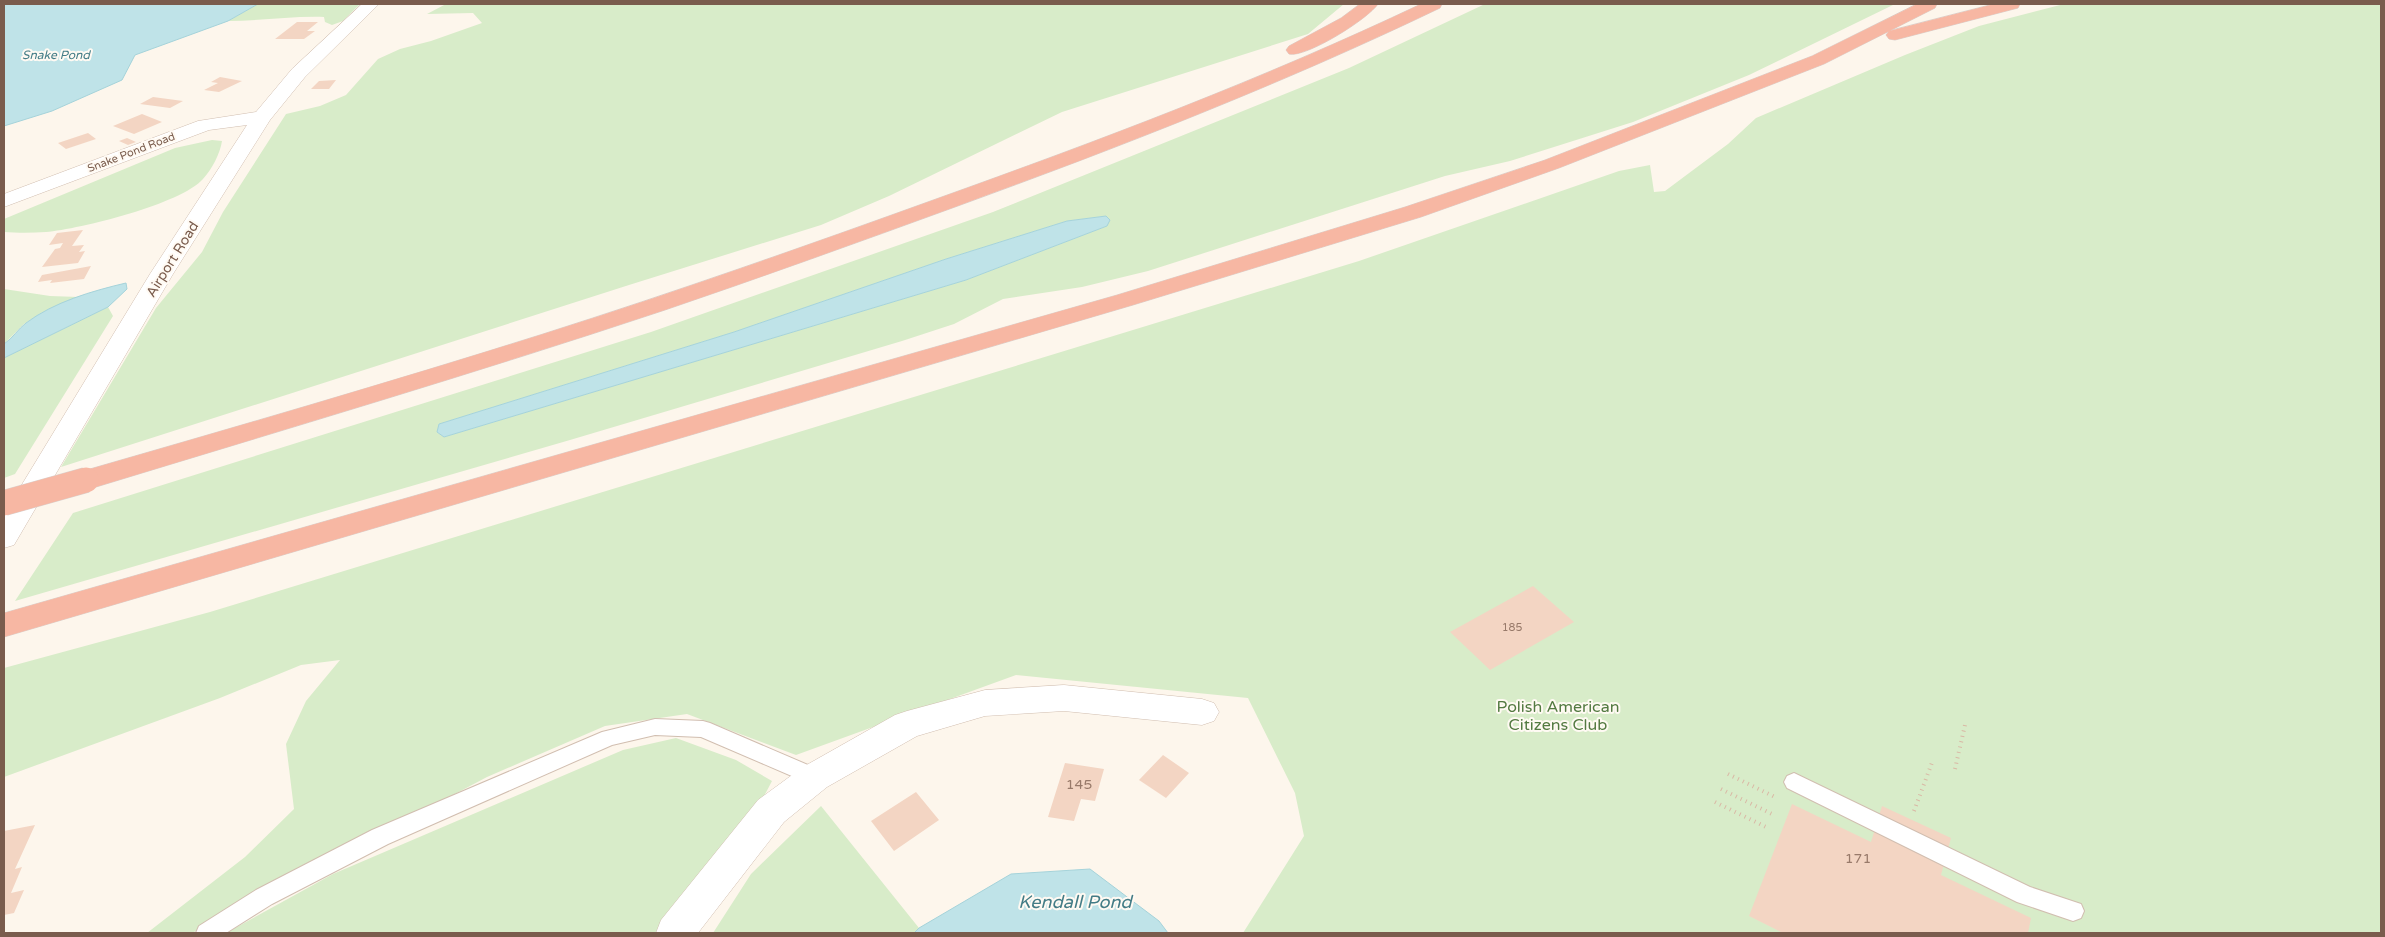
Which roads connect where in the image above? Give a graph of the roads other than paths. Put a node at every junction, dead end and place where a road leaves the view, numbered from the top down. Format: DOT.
graph roads {
  1 [pos="372,4"];
  2 [pos="1370,4"];
  3 [pos="1434,4"];
  4 [pos="1929,4"];
  5 [pos="2012,4"];
  6 [pos="1818,60"];
  7 [pos="261,117"];
  8 [pos="1079,154"];
  9 [pos="4,201"];
  10 [pos="4,503"];
  11 [pos="4,538"];
  12 [pos="9,623"];
  13 [pos="1202,712"];
  14 [pos="815,777"];
  15 [pos="1794,782"];
  16 [pos="2072,911"];
  17 [pos="207,933"];
  18 [pos="675,933"];
  1 -- 7 [label="street, Airport Road"];
  2 -- 8 [label="highway"];
  3 -- 8 [label="highway"];
  4 -- 6 [label="highway"];
  5 -- 6 [label="highway"];
  6 -- 12 [label="highway"];
  7 -- 9 [label="street, Snake Pond Road"];
  7 -- 11 [label="street, Airport Road"];
  8 -- 10 [label="highway, bridge"];
  13 -- 14 [label="street"];
  14 -- 17 [label="lane"];
  14 -- 18 [label="street"];
  15 -- 16 [label="lane"];
}
